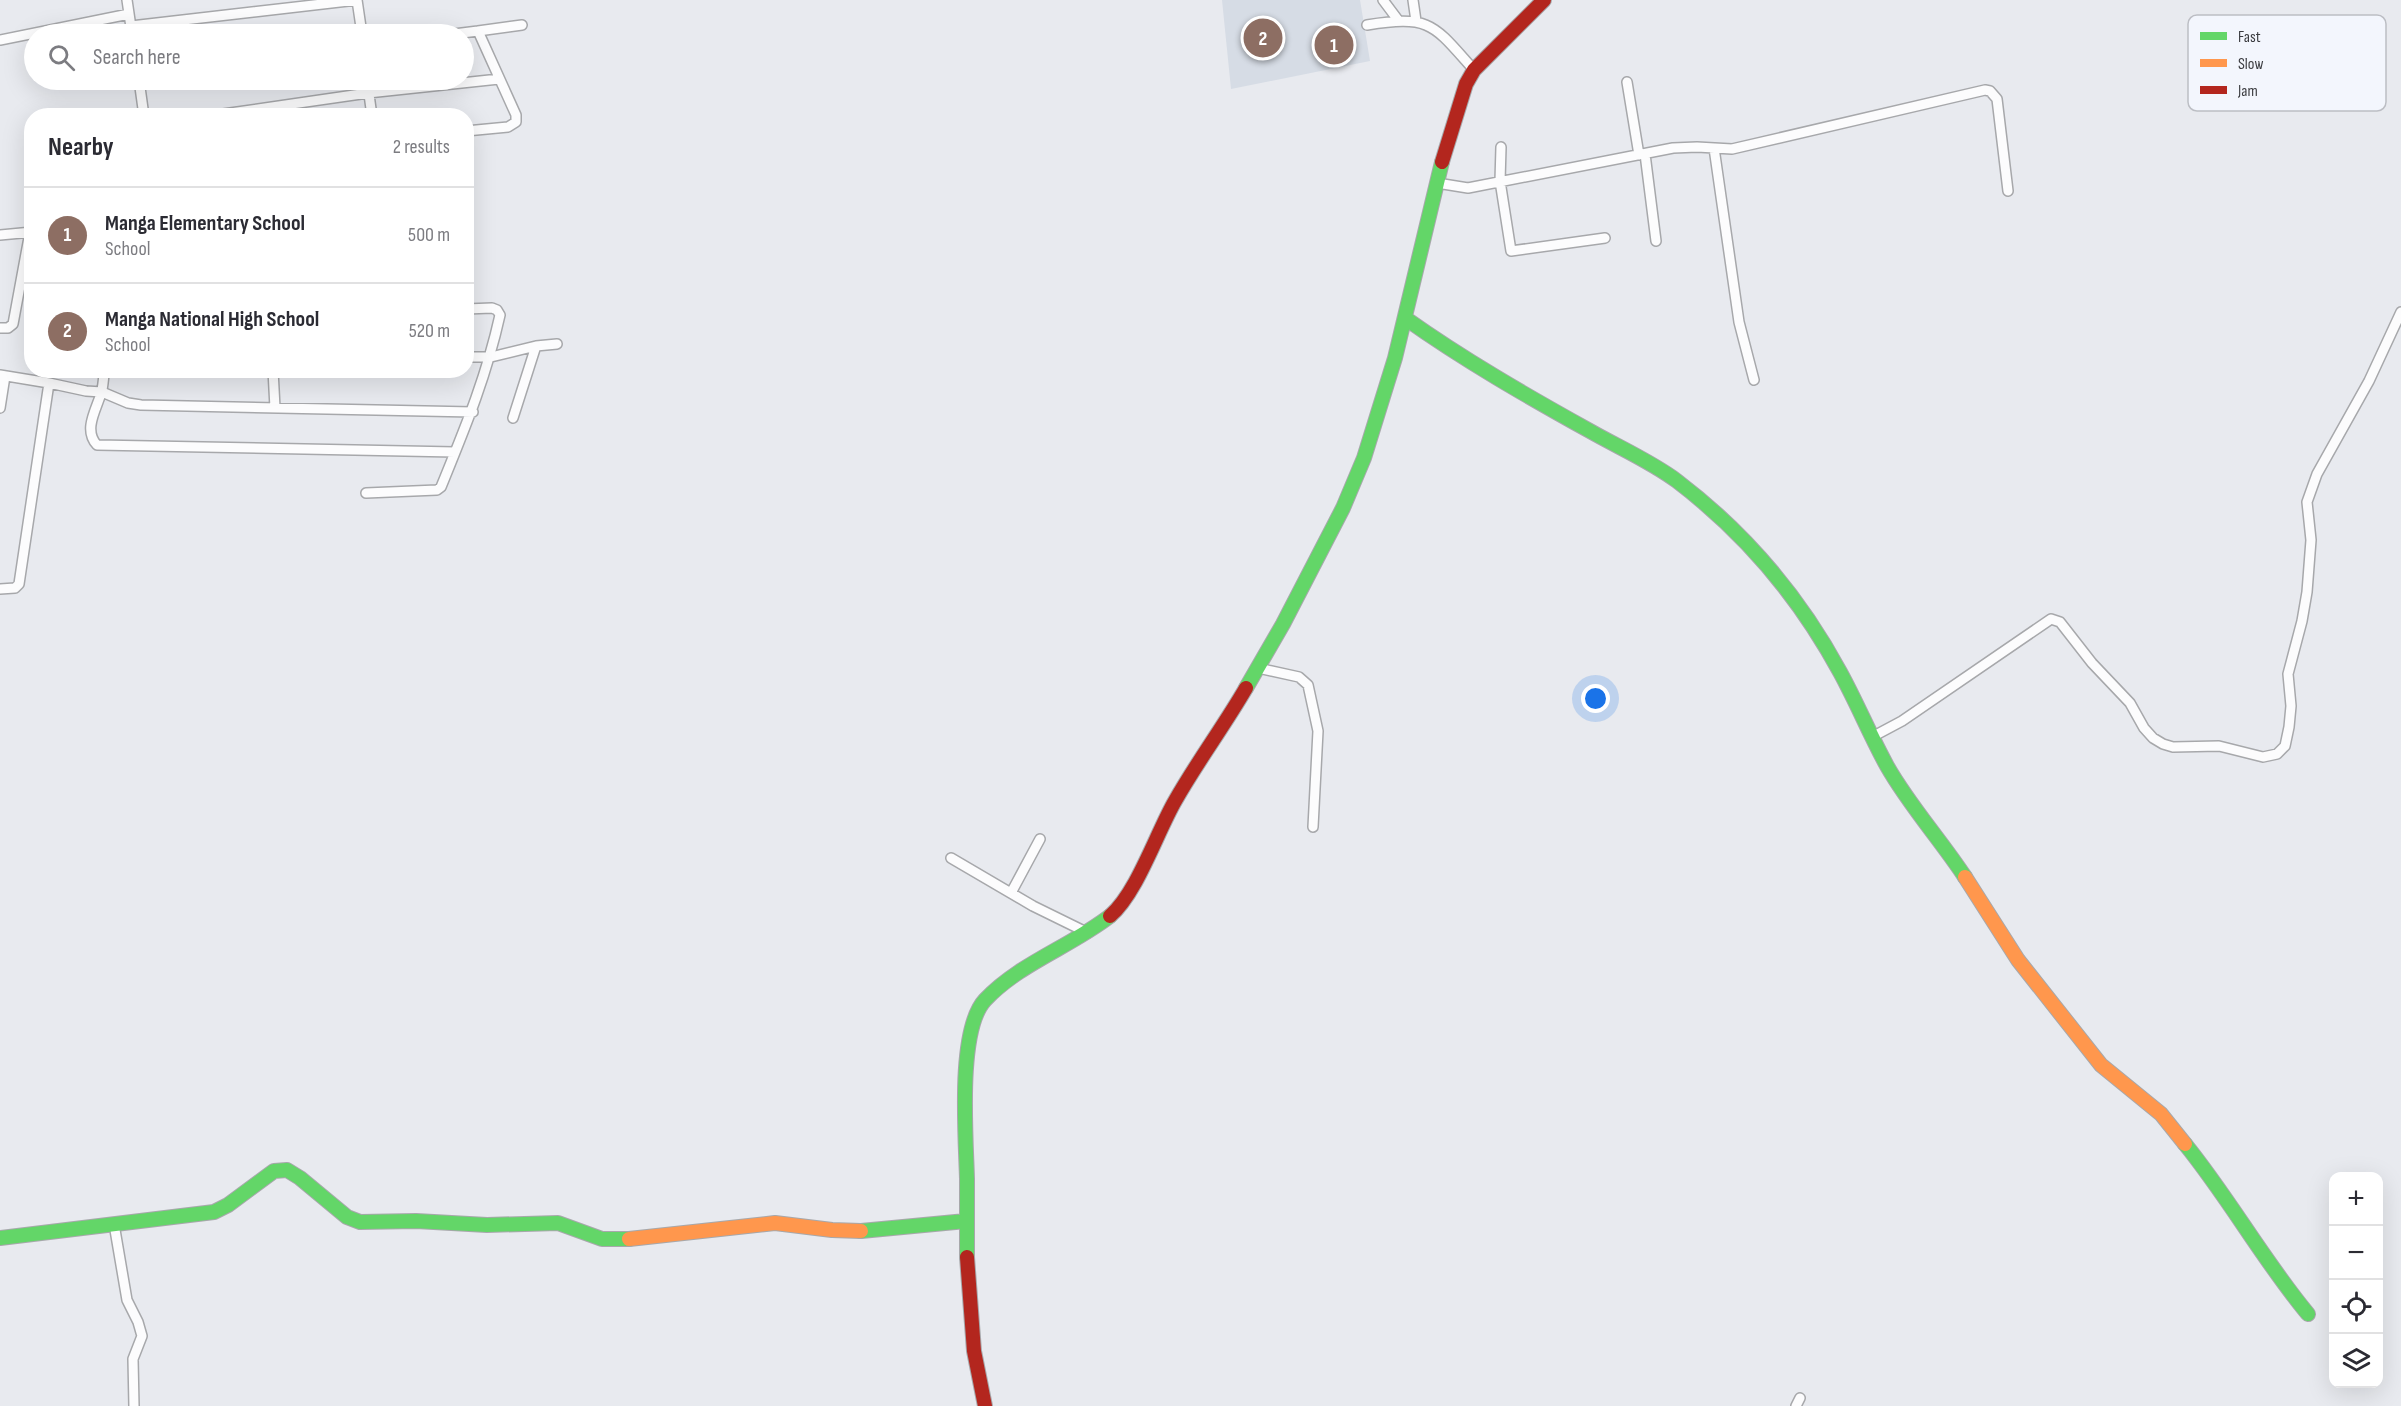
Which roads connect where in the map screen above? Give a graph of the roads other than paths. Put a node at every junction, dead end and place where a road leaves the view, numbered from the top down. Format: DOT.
graph roads {
  1 [pos="127,0"];
  2 [pos="357,0"];
  3 [pos="1383,0"];
  4 [pos="1413,0"];
  5 [pos="1544,0"];
  6 [pos="129,14"];
  7 [pos="1398,20"];
  8 [pos="1416,21"];
  9 [pos="79,24"];
  10 [pos="131,24"];
  11 [pos="177,24"];
  12 [pos="361,24"];
  13 [pos="1367,25"];
  14 [pos="522,26"];
  15 [pos="478,31"];
  16 [pos="474,32"];
  17 [pos="24,35"];
  18 [pos="0,40"];
  19 [pos="1474,70"];
  20 [pos="498,79"];
  21 [pos="474,82"];
  22 [pos="1627,82"];
  23 [pos="140,90"];
  24 [pos="368,90"];
  25 [pos="396,90"];
  26 [pos="368,93"];
  27 [pos="143,108"];
  28 [pos="264,108"];
  29 [pos="371,108"];
  30 [pos="474,130"];
  31 [pos="1500,147"];
  32 [pos="1714,148"];
  33 [pos="1642,155"];
  34 [pos="1500,181"];
  35 [pos="1437,183"];
  36 [pos="2008,191"];
  37 [pos="24,233"];
  38 [pos="0,235"];
  39 [pos="1605,238"];
  40 [pos="1656,241"];
  41 [pos="24,268"];
  42 [pos="474,309"];
  43 [pos="2401,312"];
  44 [pos="1405,318"];
  45 [pos="0,328"];
  46 [pos="557,344"];
  47 [pos="536,345"];
  48 [pos="474,357"];
  49 [pos="491,357"];
  50 [pos="2,376"];
  51 [pos="103,378"];
  52 [pos="273,378"];
  53 [pos="1754,380"];
  54 [pos="49,383"];
  55 [pos="102,392"];
  56 [pos="0,408"];
  57 [pos="275,408"];
  58 [pos="472,412"];
  59 [pos="513,418"];
  60 [pos="455,452"];
  61 [pos="366,493"];
  62 [pos="0,589"];
  63 [pos="1258,668"];
  64 [pos="1872,737"];
  65 [pos="1312,827"];
  66 [pos="1040,839"];
  67 [pos="951,858"];
  68 [pos="1011,893"];
  69 [pos="1088,933"];
  70 [pos="966,1221"];
  71 [pos="114,1224"];
  72 [pos="0,1238"];
  73 [pos="2308,1314"];
  74 [pos="134,1406"];
  75 [pos="985,1406"];
  1 -- 6 [label="street"];
  2 -- 11 [label="street"];
  2 -- 12 [label="street"];
  3 -- 7 [label="street"];
  4 -- 8 [label="street"];
  5 -- 19 [label="street"];
  6 -- 9 [label="street"];
  6 -- 10 [label="street"];
  7 -- 8 [label="street"];
  7 -- 13 [label="street"];
  8 -- 19 [label="street"];
  14 -- 15 [label="street"];
  15 -- 16 [label="street"];
  15 -- 20 [label="street"];
  17 -- 18 [label="street"];
  19 -- 35 [label="street"];
  20 -- 21 [label="street"];
  20 -- 30 [label="street"];
  22 -- 33 [label="street"];
  23 -- 27 [label="street"];
  24 -- 26 [label="street"];
  25 -- 26 [label="street"];
  26 -- 28 [label="street"];
  26 -- 29 [label="street"];
  31 -- 34 [label="street"];
  32 -- 33 [label="street"];
  32 -- 36 [label="street"];
  32 -- 53 [label="street"];
  33 -- 34 [label="street"];
  33 -- 40 [label="street"];
  34 -- 35 [label="street"];
  34 -- 39 [label="street"];
  35 -- 44 [label="street"];
  37 -- 38 [label="street"];
  41 -- 45 [label="street"];
  42 -- 49 [label="street"];
  43 -- 64 [label="street"];
  44 -- 63 [label="street"];
  44 -- 64 [label="street"];
  46 -- 47 [label="street"];
  47 -- 49 [label="street"];
  47 -- 59 [label="street"];
  48 -- 49 [label="street"];
  49 -- 58 [label="street"];
  50 -- 54 [label="street"];
  50 -- 56 [label="street"];
  51 -- 55 [label="street"];
  52 -- 57 [label="street"];
  54 -- 55 [label="street"];
  54 -- 62 [label="street"];
  55 -- 57 [label="street"];
  55 -- 60 [label="street"];
  57 -- 58 [label="street"];
  58 -- 60 [label="street"];
  60 -- 61 [label="street"];
  63 -- 65 [label="street"];
  63 -- 69 [label="street"];
  64 -- 73 [label="street"];
  66 -- 68 [label="street"];
  67 -- 68 [label="street"];
  68 -- 69 [label="street"];
  69 -- 70 [label="street"];
  70 -- 71 [label="street"];
  70 -- 75 [label="street"];
  71 -- 72 [label="street"];
  71 -- 74 [label="street"];
}
